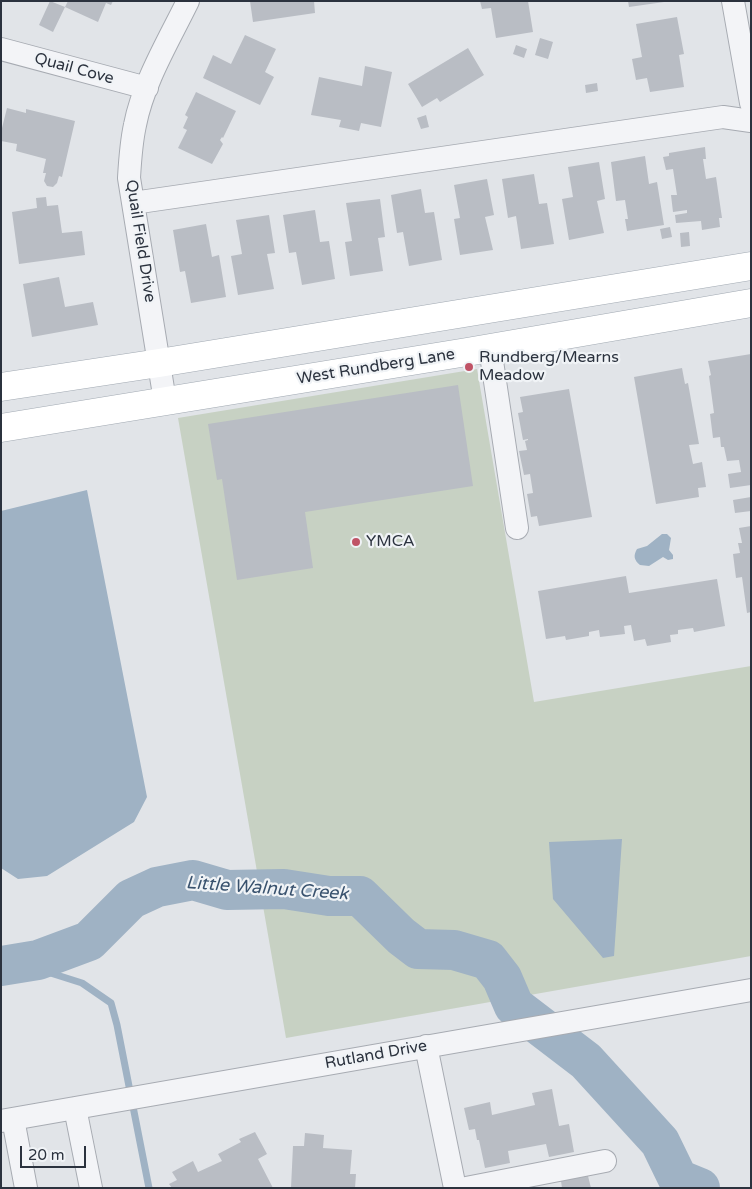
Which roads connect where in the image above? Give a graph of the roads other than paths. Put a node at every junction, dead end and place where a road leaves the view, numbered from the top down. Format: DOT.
graph roads {
  1 [pos="188,1"];
  2 [pos="733,1"];
  3 [pos="1,50"];
  4 [pos="147,88"];
  5 [pos="751,103"];
  6 [pos="751,121"];
  7 [pos="134,203"];
  8 [pos="751,266"];
  9 [pos="751,303"];
  10 [pos="490,348"];
  11 [pos="159,363"];
  12 [pos="1,387"];
  13 [pos="165,401"];
  14 [pos="1,428"];
  15 [pos="517,528"];
  16 [pos="751,990"];
  17 [pos="426,1046"];
  18 [pos="75,1108"];
  19 [pos="7,1120"];
  20 [pos="605,1161"];
  21 [pos="26,1188"];
  22 [pos="91,1188"];
  23 [pos="455,1188"];
  24 [pos="466,1188"];
  1 -- 4 [label="street, Quail Field Drive"];
  2 -- 5 [label="street"];
  3 -- 4 [label="street, Quail Cove"];
  4 -- 7 [label="street, Quail Field Drive"];
  6 -- 7 [label="street"];
  7 -- 11 [label="street, Quail Field Drive"];
  8 -- 11 [label="main road"];
  9 -- 10 [label="main road, West Rundberg Lane"];
  10 -- 13 [label="main road, West Rundberg Lane"];
  10 -- 15 [label="street"];
  11 -- 12 [label="main road"];
  11 -- 13 [label="street, Quail Field Drive"];
  13 -- 14 [label="main road, West Rundberg Lane"];
  16 -- 17 [label="street, Rutland Drive"];
  17 -- 18 [label="street, Rutland Drive"];
  17 -- 23 [label="street"];
  18 -- 19 [label="street, Rutland Drive"];
  18 -- 22 [label="street"];
  19 -- 21 [label="street"];
  20 -- 24 [label="street"];
}
